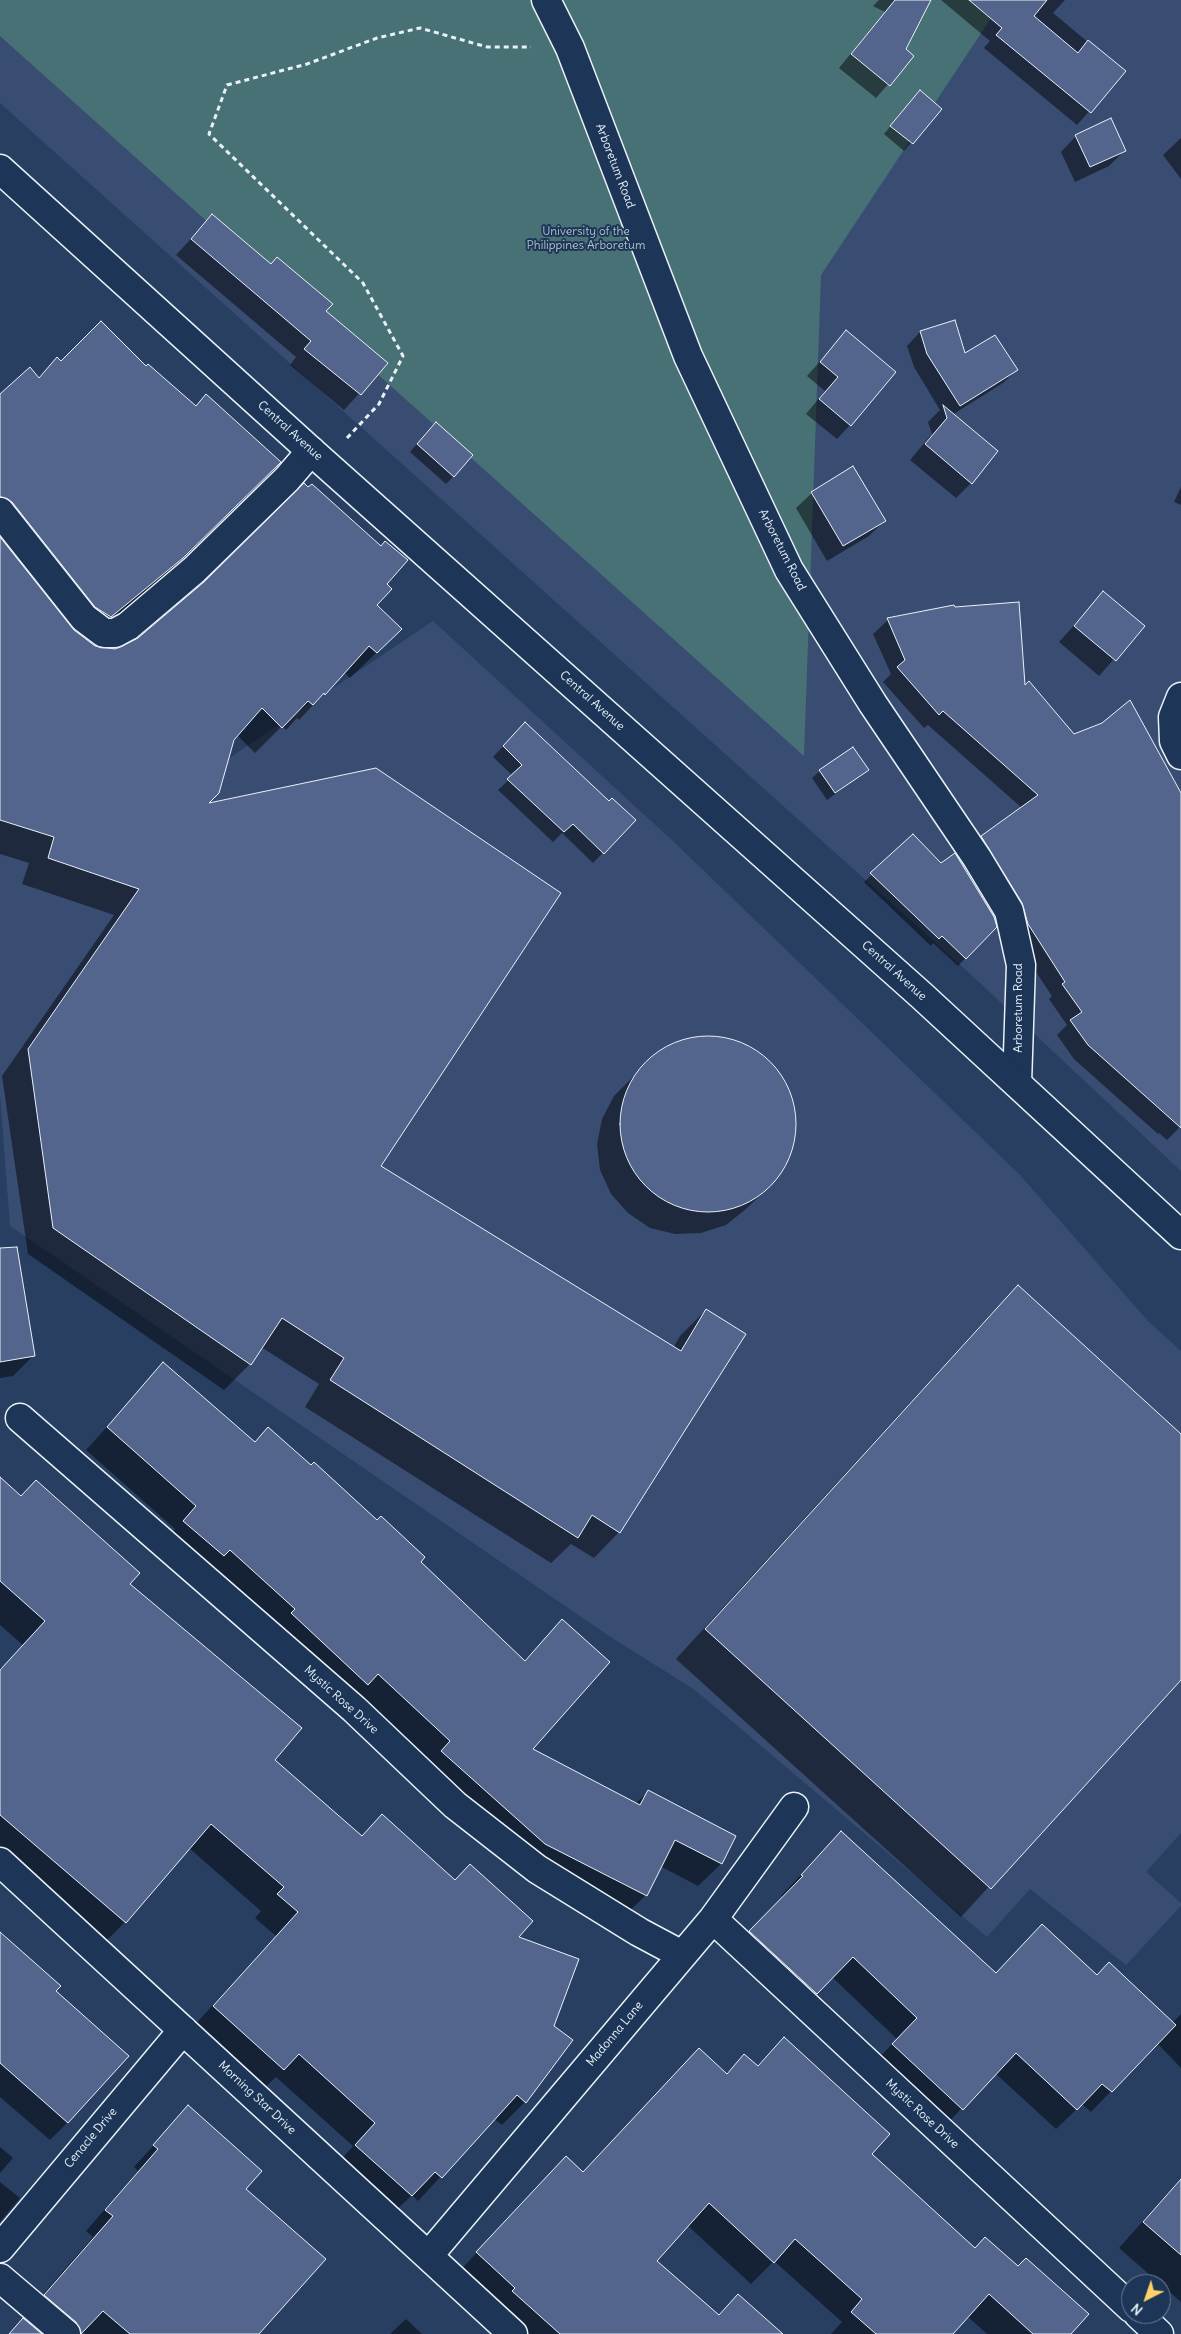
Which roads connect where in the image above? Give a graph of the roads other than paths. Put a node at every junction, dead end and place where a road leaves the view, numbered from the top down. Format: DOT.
graph roads {
  1 [pos="546,0"];
  2 [pos="0,169"];
  3 [pos="311,451"];
  4 [pos="0,512"];
  5 [pos="1177,707"];
  6 [pos="1181,755"];
  7 [pos="1017,1083"];
  8 [pos="1181,1235"];
  9 [pos="20,1418"];
  10 [pos="794,1807"];
  11 [pos="0,1862"];
  12 [pos="713,1919"];
  13 [pos="682,1954"];
  14 [pos="183,2030"];
  15 [pos="0,2248"];
  16 [pos="429,2255"];
  17 [pos="0,2278"];
  18 [pos="1121,2299"];
  19 [pos="1148,2324"];
  20 [pos="66,2334"];
  21 [pos="513,2334"];
  22 [pos="1159,2334"];
  1 -- 7 [label="street, Arboretum Road"];
  2 -- 3 [label="street, Central Avenue"];
  3 -- 4 [label="street"];
  3 -- 7 [label="street, Central Avenue"];
  5 -- 6 [label="street"];
  7 -- 8 [label="street, Central Avenue"];
  9 -- 13 [label="street, Mystic Rose Drive"];
  10 -- 12 [label="street, Madonna Lane"];
  11 -- 14 [label="street, Morning Star Drive"];
  12 -- 13 [label="street, Madonna Lane"];
  12 -- 18 [label="street, Mystic Rose Drive"];
  13 -- 16 [label="street, Madonna Lane"];
  14 -- 15 [label="street, Cenacle Drive"];
  14 -- 16 [label="street, Morning Star Drive"];
  16 -- 21 [label="street, Morning Star Drive"];
  17 -- 20 [label="street"];
  19 -- 22 [label="street"];
}
